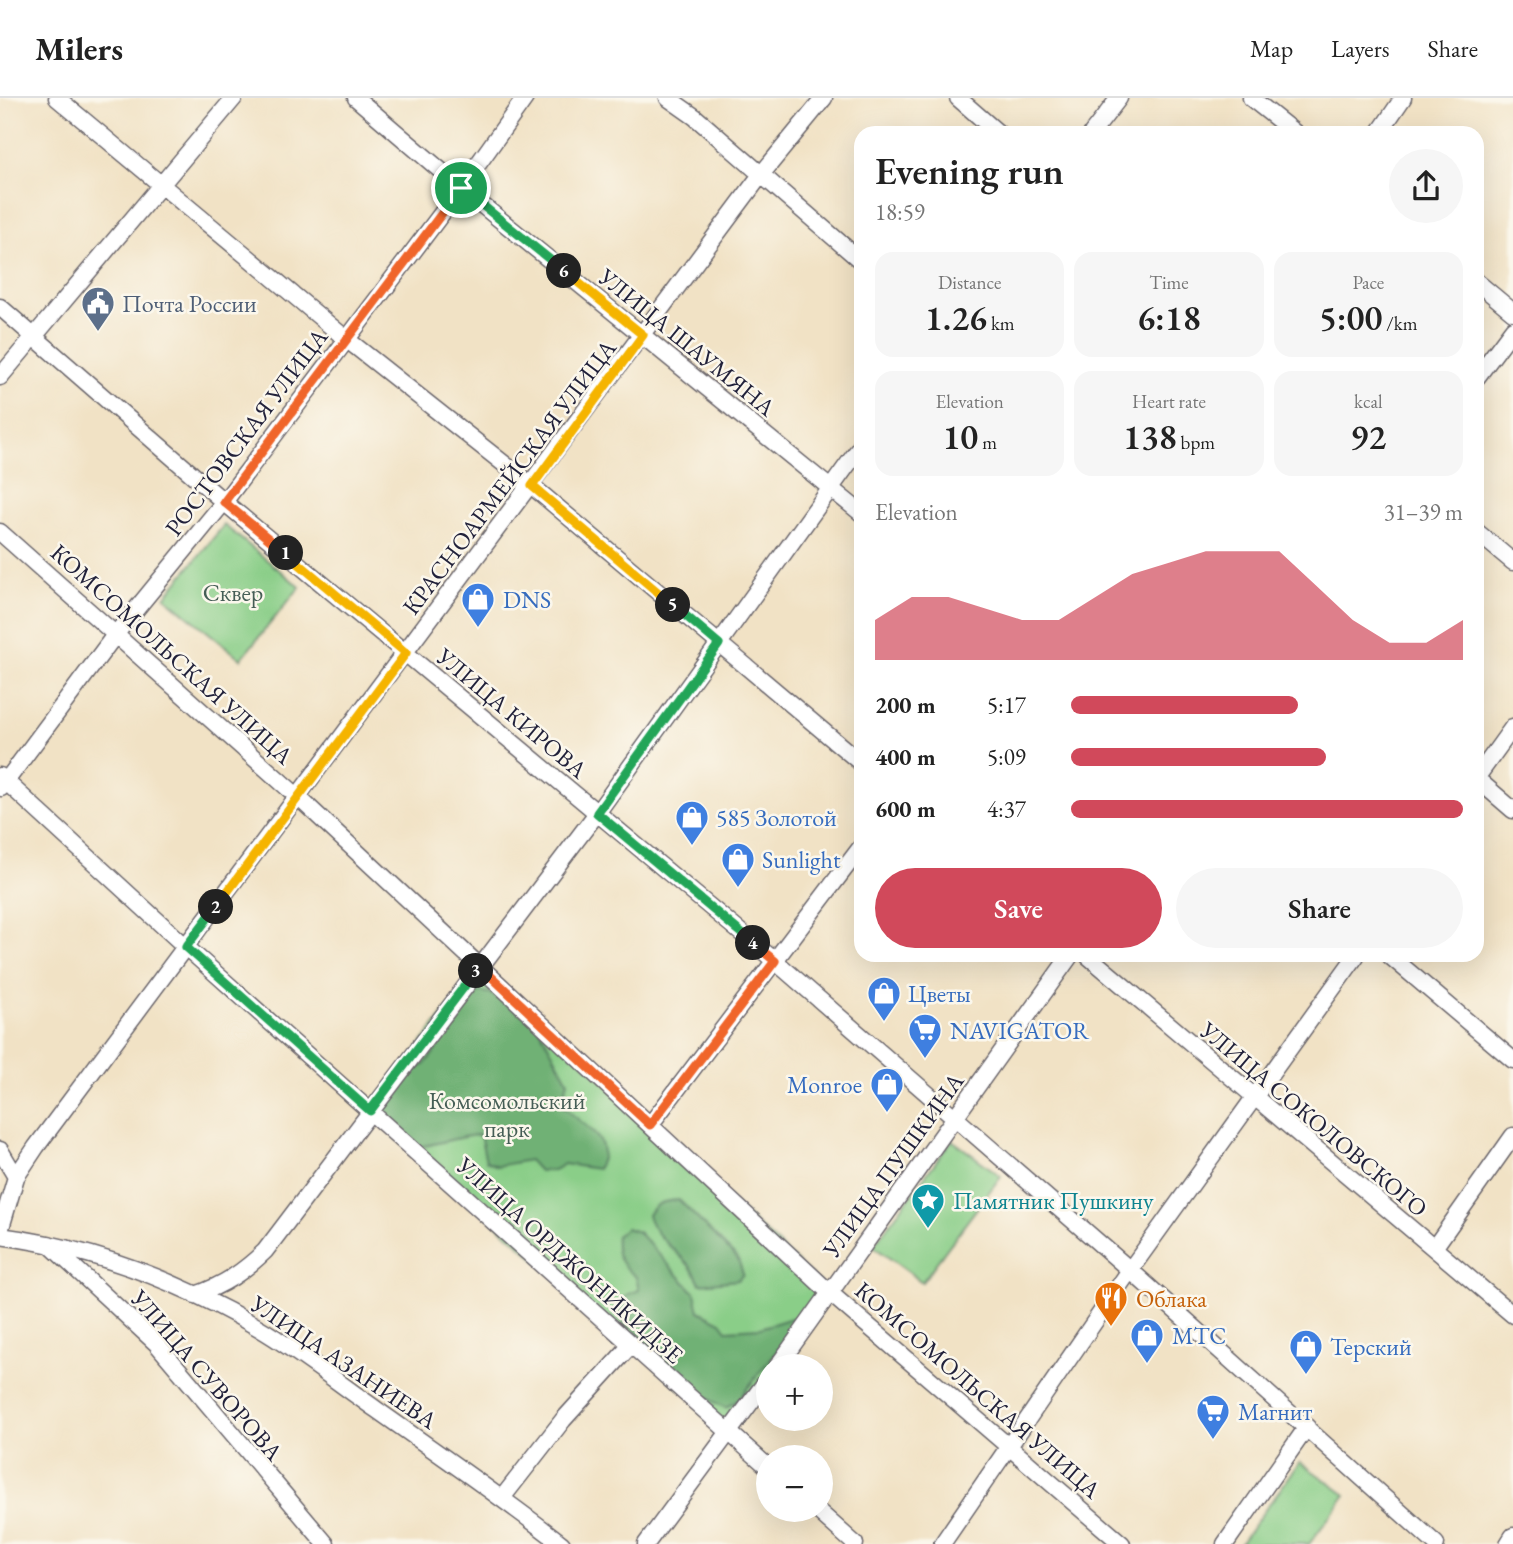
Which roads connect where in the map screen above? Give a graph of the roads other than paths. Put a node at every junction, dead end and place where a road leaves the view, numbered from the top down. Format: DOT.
graph roads {
  1 [pos="57,98"];
  2 [pos="234,98"];
  3 [pos="356,98"];
  4 [pos="525,98"];
  5 [pos="668,98"];
  6 [pos="824,98"];
  7 [pos="958,98"];
  8 [pos="1119,98"];
  9 [pos="1251,98"];
  10 [pos="1404,98"];
  11 [pos="990,126"];
  12 [pos="1097,126"];
  13 [pos="1286,126"];
  14 [pos="1385,126"];
  15 [pos="760,176"];
  16 [pos="160,184"];
  17 [pos="461,188"];
  18 [pos="854,255"];
  19 [pos="1484,288"];
  20 [pos="0,307"];
  21 [pos="1513,312"];
  22 [pos="1513,328"];
  23 [pos="643,335"];
  24 [pos="35,336"];
  25 [pos="345,338"];
  26 [pos="1484,367"];
  27 [pos="0,377"];
  28 [pos="854,455"];
  29 [pos="532,486"];
  30 [pos="830,488"];
  31 [pos="224,502"];
  32 [pos="854,507"];
  33 [pos="0,532"];
  34 [pos="1484,538"];
  35 [pos="1513,562"];
  36 [pos="116,635"];
  37 [pos="719,644"];
  38 [pos="406,653"];
  39 [pos="1513,727"];
  40 [pos="854,757"];
  41 [pos="1484,768"];
  42 [pos="2,783"];
  43 [pos="1484,784"];
  44 [pos="298,797"];
  45 [pos="1513,810"];
  46 [pos="597,813"];
  47 [pos="854,856"];
  48 [pos="186,947"];
  49 [pos="775,961"];
  50 [pos="1066,962"];
  51 [pos="1095,962"];
  52 [pos="1352,962"];
  53 [pos="1397,962"];
  54 [pos="480,966"];
  55 [pos="1513,1060"];
  56 [pos="1253,1099"];
  57 [pos="370,1111"];
  58 [pos="955,1117"];
  59 [pos="650,1125"];
  60 [pos="1513,1136"];
  61 [pos="0,1150"];
  62 [pos="16,1177"];
  63 [pos="0,1234"];
  64 [pos="47,1242"];
  65 [pos="1434,1248"];
  66 [pos="1130,1270"];
  67 [pos="830,1293"];
  68 [pos="195,1295"];
  69 [pos="1513,1315"];
  70 [pos="631,1345"];
  71 [pos="786,1354"];
  72 [pos="756,1396"];
  73 [pos="1307,1427"];
  74 [pos="730,1433"];
  75 [pos="1008,1449"];
  76 [pos="756,1456"];
  77 [pos="502,1498"];
  78 [pos="830,1522"];
  79 [pos="1513,1536"];
  80 [pos="326,1544"];
  81 [pos="562,1544"];
  82 [pos="646,1544"];
  83 [pos="855,1544"];
  84 [pos="942,1544"];
  85 [pos="1122,1544"];
  86 [pos="1225,1544"];
  87 [pos="1436,1544"];
  88 [pos="1508,1544"];
  1 -- 16 [label="street"];
  2 -- 16 [label="street"];
  3 -- 17 [label="street, УЛИЦА ШАУМЯНА"];
  4 -- 17 [label="street, РОСТОВСКАЯ УЛИЦА"];
  5 -- 15 [label="street"];
  6 -- 15 [label="street, КРАСНОАРМЕЙСКАЯ УЛИЦА"];
  7 -- 11 [label="street"];
  8 -- 12 [label="street"];
  9 -- 13 [label="street"];
  10 -- 14 [label="street"];
  15 -- 18 [label="street"];
  15 -- 23 [label="street, КРАСНОАРМЕЙСКАЯ УЛИЦА"];
  16 -- 24 [label="street"];
  16 -- 25 [label="street"];
  17 -- 23 [label="street, УЛИЦА ШАУМЯНА"];
  17 -- 25 [label="street, РОСТОВСКАЯ УЛИЦА"];
  19 -- 21 [label="street"];
  20 -- 24 [label="street, УЛИЦА КИРОВА"];
  22 -- 26 [label="street"];
  23 -- 29 [label="street, КРАСНОАРМЕЙСКАЯ УЛИЦА"];
  23 -- 30 [label="street, УЛИЦА ШАУМЯНА"];
  24 -- 27 [label="street"];
  24 -- 31 [label="street, УЛИЦА КИРОВА"];
  25 -- 29 [label="street"];
  25 -- 31 [label="street, РОСТОВСКАЯ УЛИЦА"];
  28 -- 30 [label="street"];
  29 -- 37 [label="street"];
  29 -- 38 [label="street, КРАСНОАРМЕЙСКАЯ УЛИЦА"];
  30 -- 32 [label="street, УЛИЦА ШАУМЯНА"];
  30 -- 37 [label="street"];
  31 -- 36 [label="street, РОСТОВСКАЯ УЛИЦА"];
  31 -- 38 [label="street, УЛИЦА КИРОВА"];
  33 -- 36 [label="street, КОМСОМОЛЬСКАЯ УЛИЦА"];
  34 -- 35 [label="street"];
  36 -- 42 [label="street, РОСТОВСКАЯ УЛИЦА"];
  36 -- 44 [label="street, КОМСОМОЛЬСКАЯ УЛИЦА"];
  37 -- 40 [label="street"];
  37 -- 46 [label="street"];
  38 -- 44 [label="street, КРАСНОАРМЕЙСКАЯ УЛИЦА"];
  38 -- 46 [label="street, УЛИЦА КИРОВА"];
  39 -- 41 [label="street"];
  42 -- 48 [label="street, УЛИЦА ОРДЖОНИКИДЗЕ"];
  43 -- 45 [label="street"];
  44 -- 48 [label="street, КРАСНОАРМЕЙСКАЯ УЛИЦА"];
  44 -- 54 [label="street, КОМСОМОЛЬСКАЯ УЛИЦА"];
  46 -- 49 [label="street, УЛИЦА КИРОВА"];
  46 -- 54 [label="street"];
  47 -- 49 [label="street"];
  48 -- 57 [label="street, УЛИЦА ОРДЖОНИКИДЗЕ"];
  48 -- 62 [label="street, КРАСНОАРМЕЙСКАЯ УЛИЦА"];
  49 -- 58 [label="street, УЛИЦА КИРОВА"];
  49 -- 59 [label="street"];
  50 -- 58 [label="street, УЛИЦА ПУШКИНА"];
  51 -- 56 [label="street, УЛИЦА СОКОЛОВСКОГО"];
  52 -- 56 [label="street"];
  53 -- 55 [label="street"];
  54 -- 57 [label="street"];
  54 -- 59 [label="street, КОМСОМОЛЬСКАЯ УЛИЦА"];
  56 -- 65 [label="street, УЛИЦА СОКОЛОВСКОГО"];
  56 -- 66 [label="street"];
  57 -- 68 [label="street"];
  57 -- 70 [label="street, УЛИЦА ОРДЖОНИКИДЗЕ"];
  58 -- 66 [label="street, УЛИЦА КИРОВА"];
  58 -- 67 [label="street, УЛИЦА ПУШКИНА"];
  59 -- 67 [label="street, КОМСОМОЛЬСКАЯ УЛИЦА"];
  60 -- 65 [label="street"];
  61 -- 62 [label="street"];
  62 -- 63 [label="street, КРАСНОАРМЕЙСКАЯ УЛИЦА"];
  63 -- 64 [label="street, УЛИЦА АЗАНИЕВА"];
  64 -- 68 [label="street, УЛИЦА АЗАНИЕВА"];
  64 -- 80 [label="street, УЛИЦА СУВОРОВА"];
  65 -- 69 [label="street, УЛИЦА СОКОЛОВСКОГО"];
  66 -- 73 [label="street, УЛИЦА КИРОВА"];
  66 -- 75 [label="street"];
  67 -- 71 [label="street, УЛИЦА ПУШКИНА"];
  67 -- 75 [label="street, КОМСОМОЛЬСКАЯ УЛИЦА"];
  68 -- 77 [label="street, УЛИЦА АЗАНИЕВА"];
  70 -- 74 [label="street, УЛИЦА ОРДЖОНИКИДЗЕ"];
  70 -- 77 [label="street"];
  72 -- 74 [label="street"];
  73 -- 86 [label="street"];
  73 -- 87 [label="street, УЛИЦА КИРОВА"];
  74 -- 76 [label="street, УЛИЦА ОРДЖОНИКИДЗЕ"];
  74 -- 82 [label="street"];
  75 -- 84 [label="street"];
  75 -- 85 [label="street, КОМСОМОЛЬСКАЯ УЛИЦА"];
  77 -- 81 [label="street, УЛИЦА АЗАНИЕВА"];
  78 -- 83 [label="street"];
  79 -- 88 [label="street"];
}
